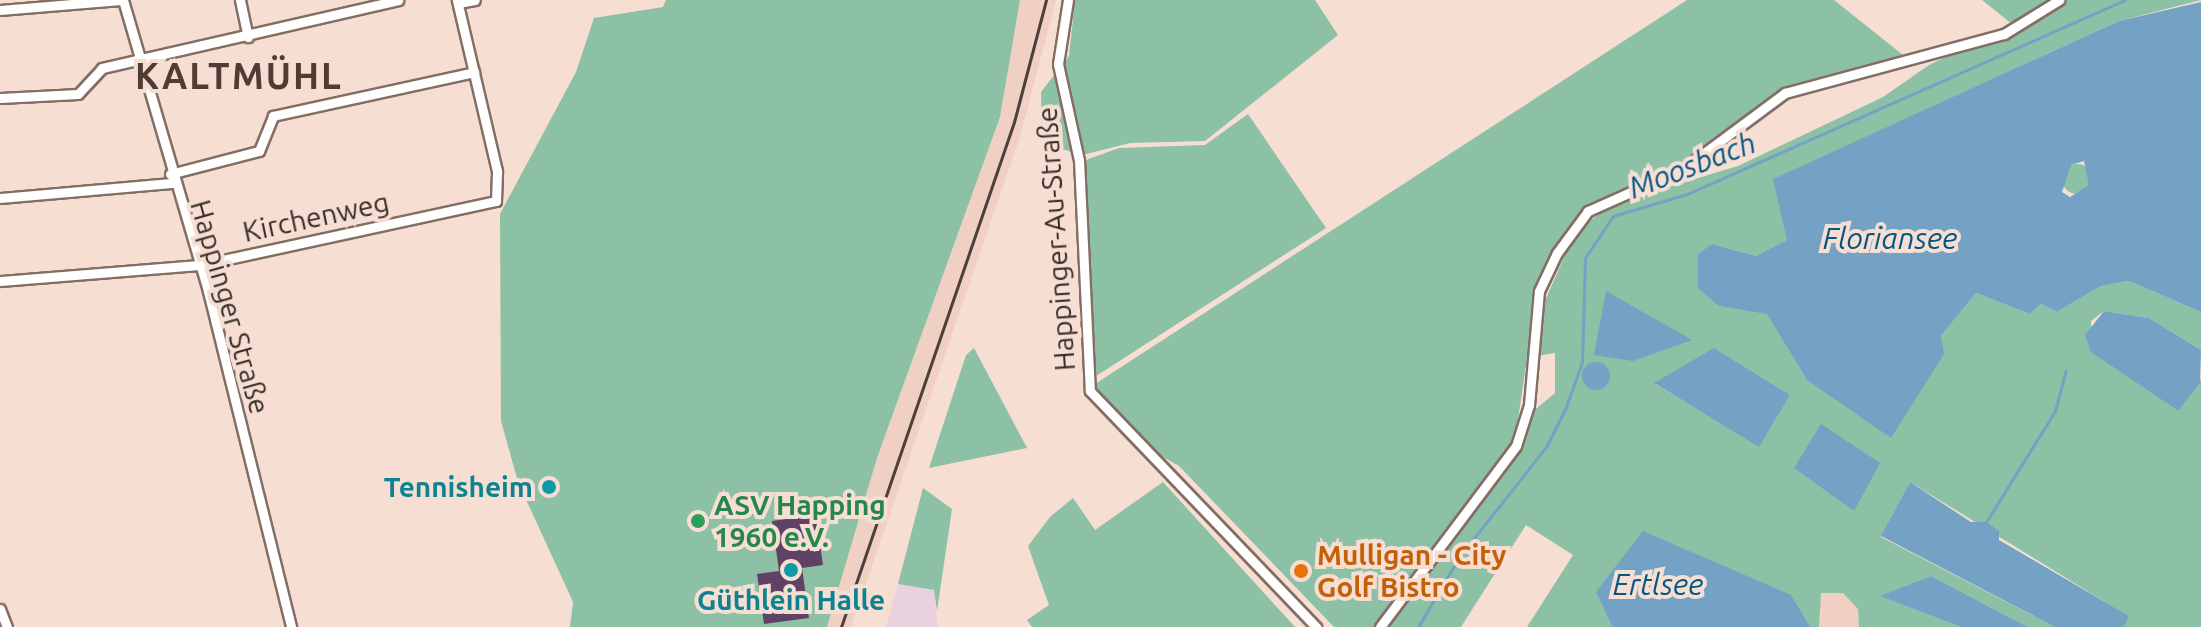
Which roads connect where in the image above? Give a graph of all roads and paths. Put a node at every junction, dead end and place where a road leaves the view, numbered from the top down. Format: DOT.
graph roads {
  1 [pos="122,0"];
  2 [pos="240,0"];
  3 [pos="337,0"];
  4 [pos="398,0"];
  5 [pos="475,0"];
  6 [pos="1068,0"];
  7 [pos="2059,0"];
  8 [pos="458,2"];
  9 [pos="0,10"];
  10 [pos="340,12"];
  11 [pos="248,37"];
  12 [pos="141,64"];
  13 [pos="474,72"];
  14 [pos="0,98"];
  15 [pos="171,179"];
  16 [pos="0,198"];
  17 [pos="200,265"];
  18 [pos="0,281"];
  19 [pos="0,609"];
  20 [pos="7,627"];
  21 [pos="291,627"];
  22 [pos="1316,627"];
  23 [pos="1380,627"];
  1 -- 9 [label="street"];
  1 -- 12 [label="street, Happinger Straße"];
  2 -- 11 [label="street"];
  3 -- 10 [label="street"];
  4 -- 10 [label="street"];
  5 -- 8 [label="street"];
  6 -- 22 [label="street, Happinger-Au-Straße"];
  7 -- 23 [label="street"];
  8 -- 13 [label="street"];
  10 -- 11 [label="street"];
  11 -- 12 [label="street"];
  12 -- 14 [label="street"];
  12 -- 15 [label="street, Happinger Straße"];
  13 -- 15 [label="street"];
  13 -- 17 [label="street, Kirchenweg"];
  15 -- 16 [label="street"];
  15 -- 17 [label="street, Happinger Straße"];
  17 -- 18 [label="street, Kirchenweg"];
  17 -- 21 [label="street, Happinger Straße"];
  19 -- 20 [label="street"];
}
